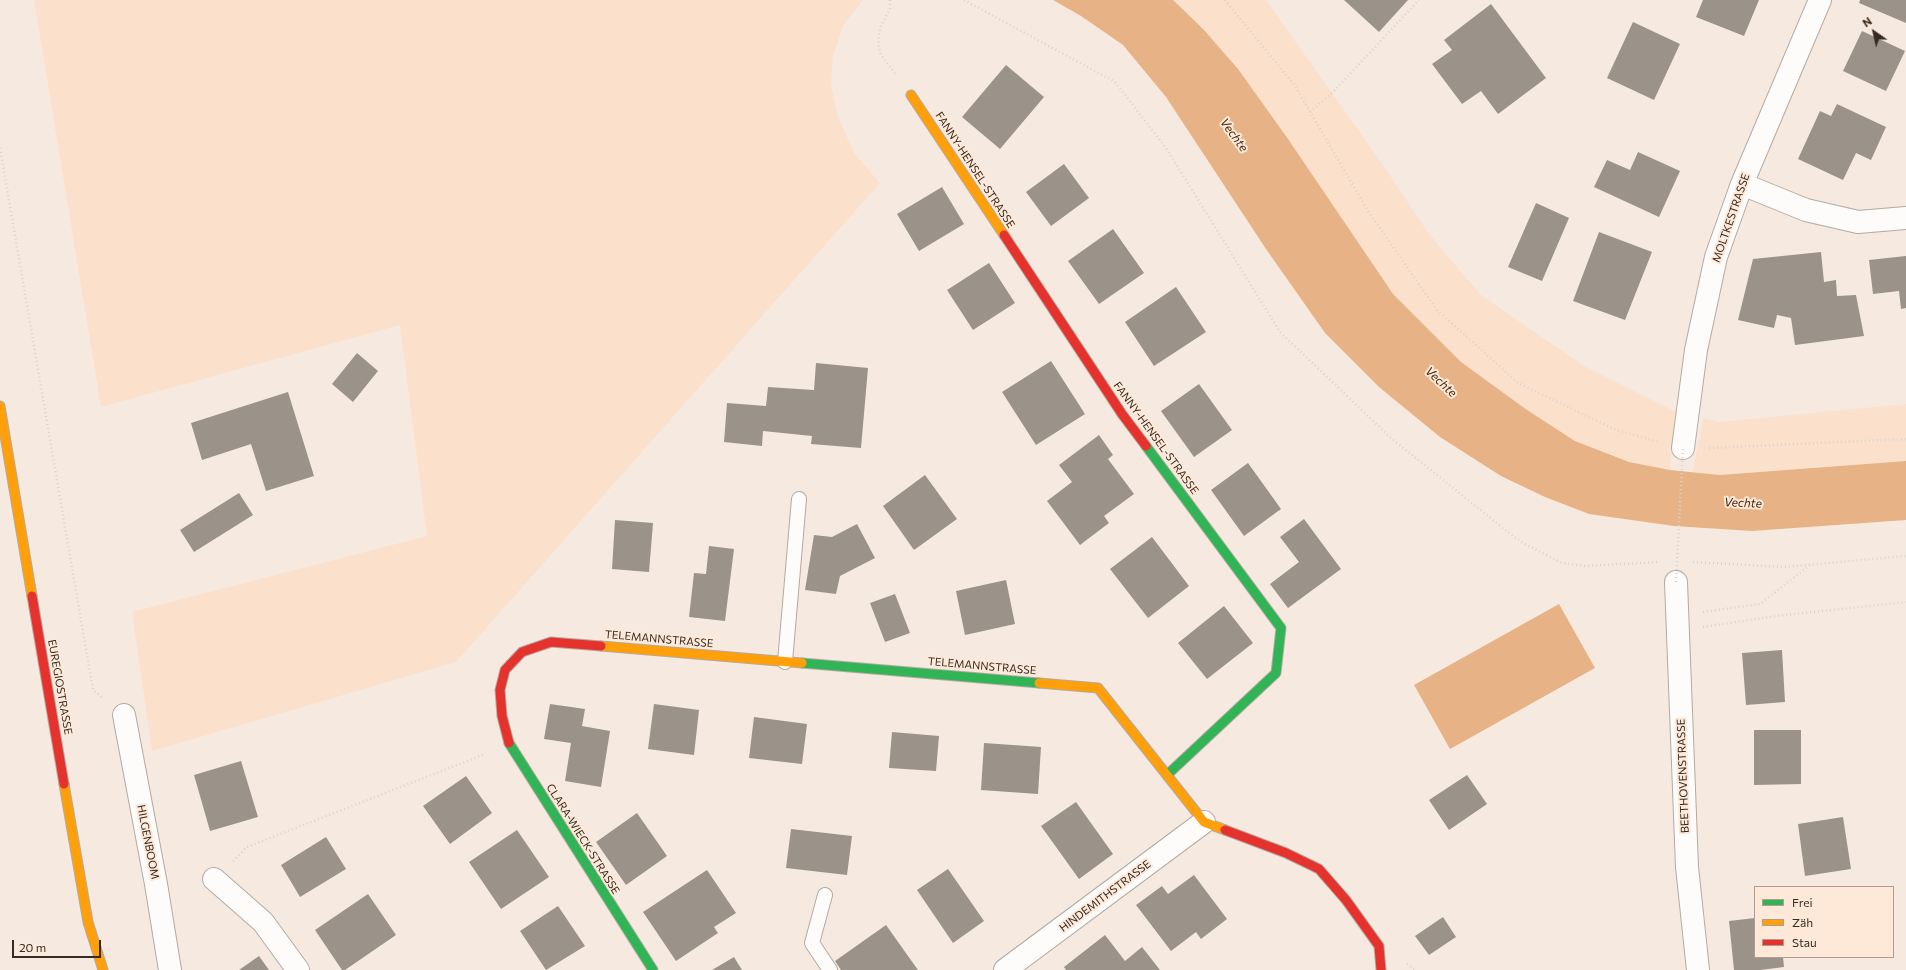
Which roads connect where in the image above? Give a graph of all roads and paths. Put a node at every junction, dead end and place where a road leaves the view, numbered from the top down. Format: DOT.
graph roads {
  1 [pos="890,0"];
  2 [pos="964,0"];
  3 [pos="1225,0"];
  4 [pos="1419,0"];
  5 [pos="1820,0"];
  6 [pos="912,95"];
  7 [pos="1310,112"];
  8 [pos="0,148"];
  9 [pos="1742,184"];
  10 [pos="1906,218"];
  11 [pos="0,406"];
  12 [pos="1906,439"];
  13 [pos="1661,442"];
  14 [pos="1687,447"];
  15 [pos="799,499"];
  16 [pos="1906,556"];
  17 [pos="1682,561"];
  18 [pos="1689,561"];
  19 [pos="1660,562"];
  20 [pos="1810,564"];
  21 [pos="1675,572"];
  22 [pos="1906,602"];
  23 [pos="1677,623"];
  24 [pos="785,662"];
  25 [pos="124,715"];
  26 [pos="502,716"];
  27 [pos="510,744"];
  28 [pos="1167,775"];
  29 [pos="1204,822"];
  30 [pos="214,879"];
  31 [pos="825,896"];
  32 [pos="103,970"];
  33 [pos="170,970"];
  34 [pos="298,970"];
  35 [pos="653,970"];
  36 [pos="830,970"];
  37 [pos="1005,970"];
  38 [pos="1381,970"];
  39 [pos="1698,970"];
  1 -- 6 [label="path"];
  2 -- 19 [label="path"];
  3 -- 7 [label="path"];
  4 -- 7 [label="path"];
  5 -- 9 [label="street, MOLTKESTRASSE"];
  6 -- 28 [label="street, FANNY-HENSEL-STRASSE"];
  7 -- 13 [label="path"];
  8 -- 25 [label="path"];
  9 -- 10 [label="street"];
  9 -- 14 [label="street, MOLTKESTRASSE"];
  11 -- 32 [label="street, EUREGIOSTRASSE"];
  12 -- 14 [label="path"];
  14 -- 21 [label="path, bridge"];
  15 -- 24 [label="lane"];
  16 -- 20 [label="path"];
  17 -- 21 [label="path"];
  18 -- 20 [label="path"];
  20 -- 23 [label="path"];
  21 -- 23 [label="street, BEETHOVENSTRASSE"];
  22 -- 23 [label="path"];
  23 -- 39 [label="street, BEETHOVENSTRASSE"];
  24 -- 26 [label="street, TELEMANNSTRASSE"];
  24 -- 28 [label="street, TELEMANNSTRASSE"];
  25 -- 33 [label="street, HILGENBOOM"];
  26 -- 27 [label="street, CLARA-WIECK-STRASSE"];
  27 -- 30 [label="path"];
  27 -- 35 [label="street, CLARA-WIECK-STRASSE"];
  28 -- 29 [label="street, TELEMANNSTRASSE"];
  29 -- 37 [label="street, HINDEMITHSTRASSE"];
  29 -- 38 [label="street"];
  30 -- 34 [label="street"];
  31 -- 36 [label="lane"];
}
